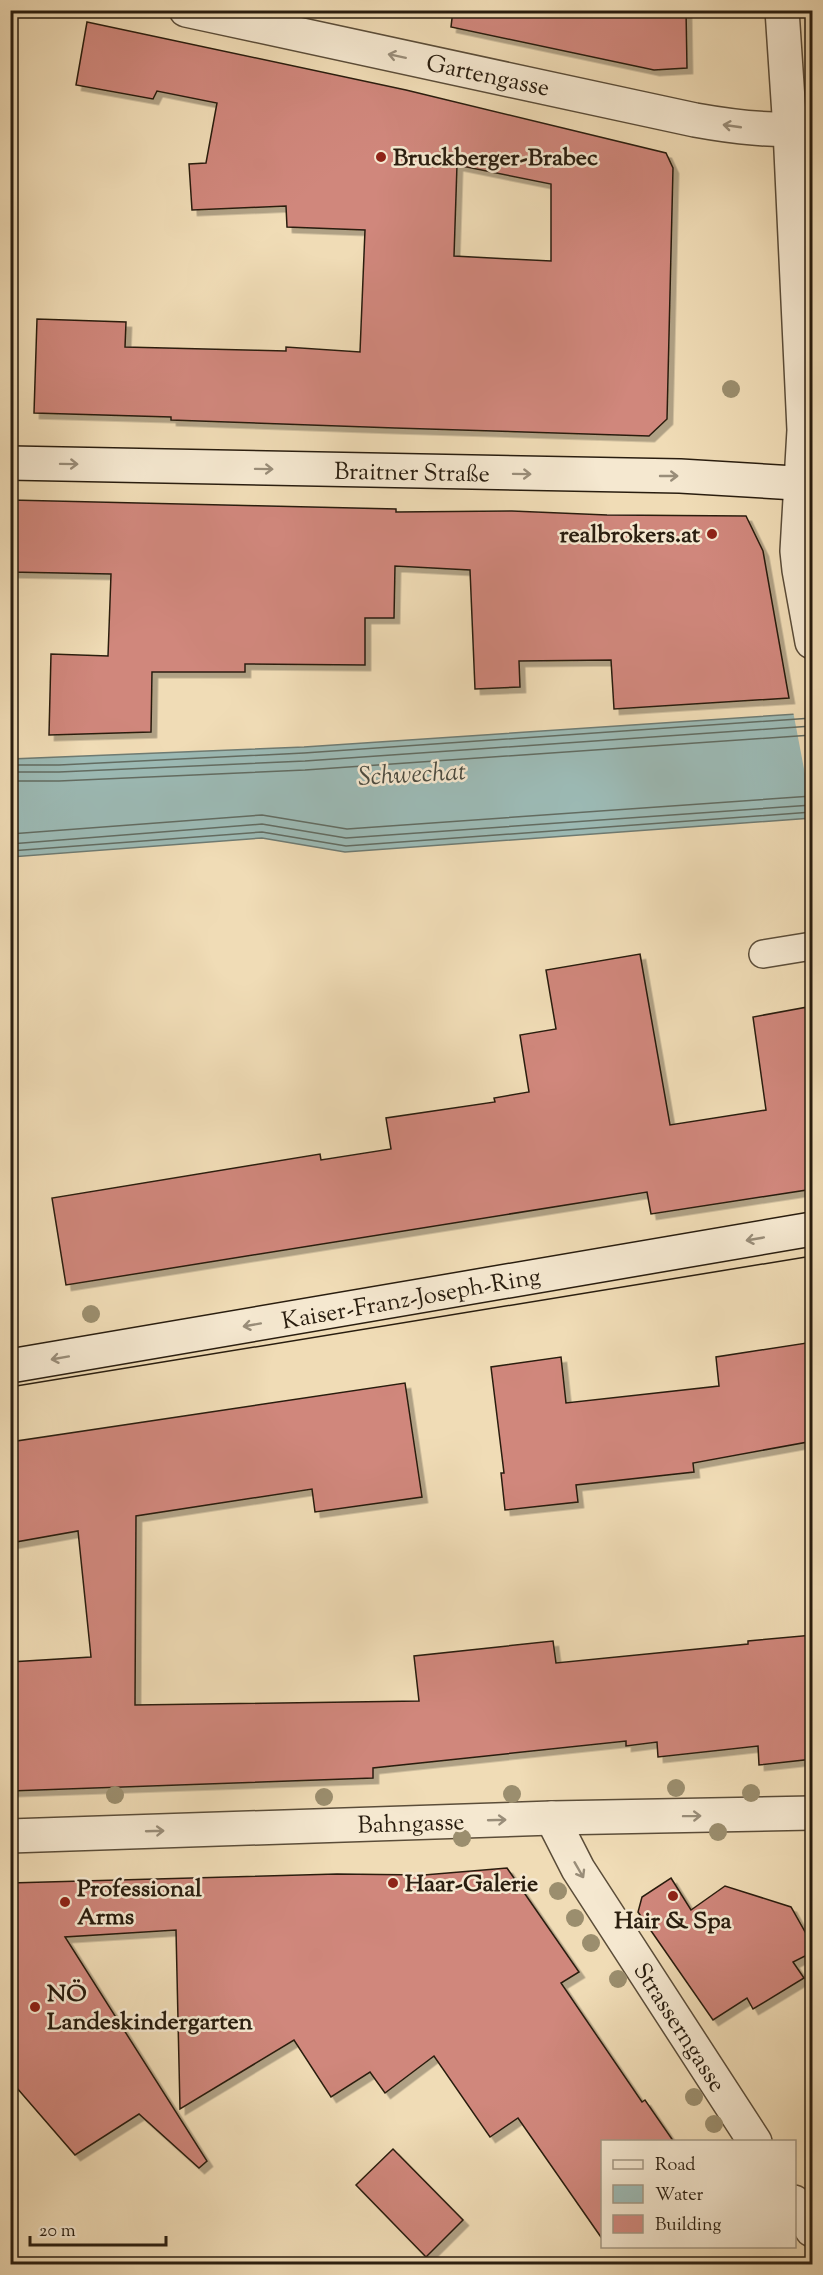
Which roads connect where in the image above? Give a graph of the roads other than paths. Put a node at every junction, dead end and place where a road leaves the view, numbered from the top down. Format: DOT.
graph roads {
  1 [pos="186,10"];
  2 [pos="782,10"];
  3 [pos="801,129"];
  4 [pos="10,463"];
  5 [pos="807,484"];
  6 [pos="813,642"];
  7 [pos="813,946"];
  8 [pos="764,954"];
  9 [pos="813,1229"];
  10 [pos="10,1366"];
  11 [pos="813,1813"];
  12 [pos="552,1818"];
  13 [pos="10,1836"];
  14 [pos="754,2140"];
  15 [pos="796,2204"];
  16 [pos="813,2230"];
  3 -- 1 [label="street, Gartengasse, one-way"];
  2 -- 3 [label="street"];
  3 -- 5 [label="street"];
  4 -- 5 [label="street, Braitner Straße, one-way"];
  5 -- 6 [label="street"];
  7 -- 8 [label="lane"];
  9 -- 10 [label="street, Kaiser-Franz-Joseph-Ring, one-way"];
  12 -- 11 [label="street, Bahngasse, one-way"];
  13 -- 12 [label="street, Bahngasse, one-way"];
  12 -- 14 [label="street, Strasserngasse, one-way"];
  15 -- 16 [label="street"];
}
